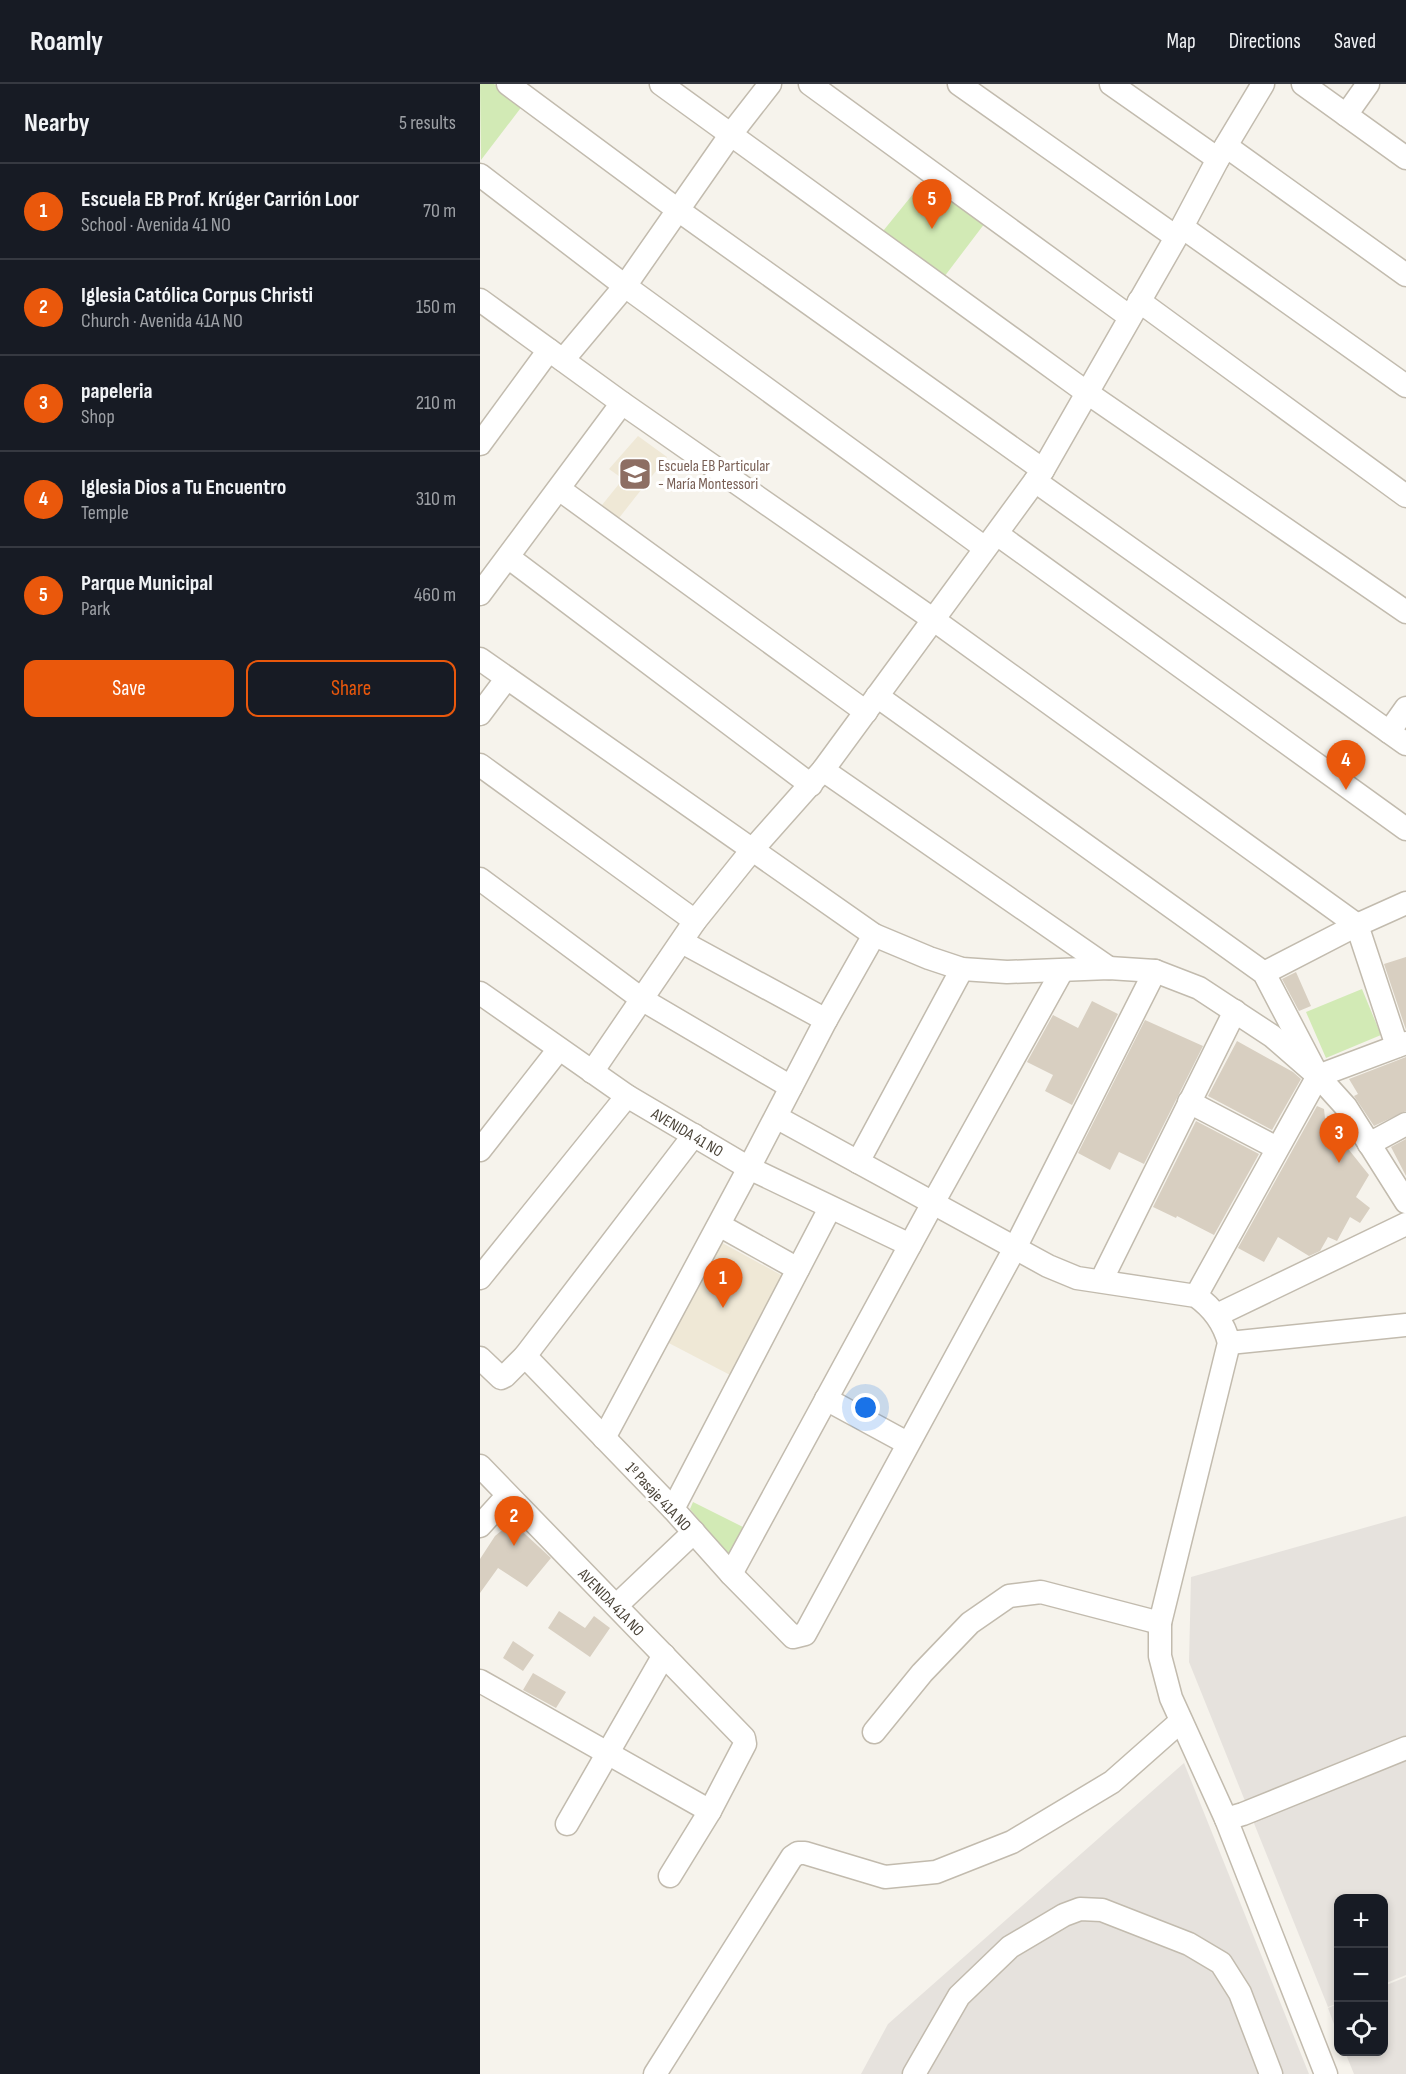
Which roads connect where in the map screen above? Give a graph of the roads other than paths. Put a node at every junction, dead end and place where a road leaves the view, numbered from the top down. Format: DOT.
graph roads {
  1 [pos="508,84"];
  2 [pos="660,84"];
  3 [pos="770,84"];
  4 [pos="810,84"];
  5 [pos="959,84"];
  6 [pos="1112,84"];
  7 [pos="1263,84"];
  8 [pos="1303,84"];
  9 [pos="1368,84"];
  10 [pos="1346,115"];
  11 [pos="731,134"];
  12 [pos="1222,152"];
  13 [pos="1406,158"];
  14 [pos="480,175"];
  15 [pos="678,210"];
  16 [pos="1179,232"];
  17 [pos="1406,275"];
  18 [pos="625,286"];
  19 [pos="481,302"];
  20 [pos="1134,309"];
  21 [pos="556,355"];
  22 [pos="1406,386"];
  23 [pos="1086,392"];
  24 [pos="622,404"];
  25 [pos="480,444"];
  26 [pos="1039,476"];
  27 [pos="559,489"];
  28 [pos="1406,496"];
  29 [pos="991,541"];
  30 [pos="508,557"];
  31 [pos="482,587"];
  32 [pos="1406,612"];
  33 [pos="934,620"];
  34 [pos="480,659"];
  35 [pos="507,678"];
  36 [pos="871,704"];
  37 [pos="1406,708"];
  38 [pos="480,714"];
  39 [pos="1397,738"];
  40 [pos="480,765"];
  41 [pos="817,777"];
  42 [pos="1406,829"];
  43 [pos="752,850"];
  44 [pos="480,879"];
  45 [pos="1406,903"];
  46 [pos="695,921"];
  47 [pos="1356,925"];
  48 [pos="874,935"];
  49 [pos="682,942"];
  50 [pos="1109,968"];
  51 [pos="962,969"];
  52 [pos="1062,971"];
  53 [pos="1155,971"];
  54 [pos="1264,973"];
  55 [pos="643,1000"];
  56 [pos="483,1002"];
  57 [pos="1235,1011"];
  58 [pos="826,1020"];
  59 [pos="1402,1045"];
  60 [pos="559,1049"];
  61 [pos="592,1072"];
  62 [pos="1318,1076"];
  63 [pos="791,1087"];
  64 [pos="627,1096"];
  65 [pos="1189,1102"];
  66 [pos="776,1117"];
  67 [pos="1406,1124"];
  68 [pos="694,1135"];
  69 [pos="1369,1144"];
  70 [pos="1277,1149"];
  71 [pos="480,1150"];
  72 [pos="858,1162"];
  73 [pos="749,1168"];
  74 [pos="1406,1202"];
  75 [pos="933,1203"];
  76 [pos="830,1208"];
  77 [pos="1406,1224"];
  78 [pos="719,1225"];
  79 [pos="910,1245"];
  80 [pos="1015,1248"];
  81 [pos="798,1269"];
  82 [pos="480,1278"];
  83 [pos="1101,1281"];
  84 [pos="1196,1296"];
  85 [pos="1217,1315"];
  86 [pos="1406,1325"];
  87 [pos="1229,1343"];
  88 [pos="525,1356"];
  89 [pos="480,1358"];
  90 [pos="826,1399"];
  91 [pos="604,1438"];
  92 [pos="907,1443"];
  93 [pos="480,1466"];
  94 [pos="507,1496"];
  95 [pos="673,1509"];
  96 [pos="480,1526"];
  97 [pos="694,1532"];
  98 [pos="731,1574"];
  99 [pos="617,1605"];
  100 [pos="1160,1623"];
  101 [pos="664,1655"];
  102 [pos="480,1681"];
  103 [pos="1181,1721"];
  104 [pos="874,1732"];
  105 [pos="1406,1748"];
  106 [pos="608,1753"];
  107 [pos="710,1810"];
  108 [pos="1226,1819"];
  109 [pos="567,1824"];
  110 [pos="670,1876"];
  111 [pos="655,2074"];
  112 [pos="914,2074"];
  113 [pos="1271,2074"];
  114 [pos="1326,2074"];
  1 -- 15 [label="street"];
  2 -- 11 [label="street"];
  3 -- 11 [label="street"];
  4 -- 20 [label="street"];
  5 -- 16 [label="street"];
  6 -- 12 [label="street"];
  7 -- 12 [label="street"];
  8 -- 10 [label="street"];
  9 -- 10 [label="street"];
  10 -- 13 [label="street"];
  11 -- 15 [label="street"];
  11 -- 23 [label="street"];
  12 -- 16 [label="street"];
  12 -- 17 [label="street"];
  14 -- 18 [label="street"];
  15 -- 18 [label="street"];
  15 -- 26 [label="street"];
  16 -- 20 [label="street"];
  16 -- 22 [label="street"];
  18 -- 21 [label="street"];
  18 -- 29 [label="street"];
  19 -- 21 [label="street"];
  20 -- 23 [label="street"];
  20 -- 28 [label="street"];
  21 -- 24 [label="street"];
  21 -- 25 [label="street"];
  23 -- 26 [label="street"];
  23 -- 32 [label="street"];
  24 -- 27 [label="street"];
  24 -- 33 [label="street"];
  26 -- 29 [label="street"];
  26 -- 39 [label="street"];
  27 -- 30 [label="street"];
  27 -- 36 [label="street"];
  29 -- 33 [label="street"];
  29 -- 42 [label="street"];
  30 -- 31 [label="street"];
  30 -- 41 [label="street"];
  33 -- 36 [label="street"];
  33 -- 47 [label="street"];
  34 -- 35 [label="street"];
  35 -- 38 [label="street"];
  35 -- 43 [label="street"];
  36 -- 41 [label="street"];
  36 -- 54 [label="street"];
  37 -- 39 [label="street"];
  40 -- 46 [label="street"];
  41 -- 43 [label="street"];
  41 -- 50 [label="street"];
  43 -- 46 [label="street"];
  43 -- 48 [label="street"];
  44 -- 55 [label="street"];
  45 -- 47 [label="street"];
  46 -- 49 [label="street"];
  47 -- 54 [label="street"];
  47 -- 59 [label="street"];
  48 -- 51 [label="street"];
  48 -- 58 [label="street"];
  49 -- 55 [label="street"];
  49 -- 58 [label="street"];
  50 -- 52 [label="street"];
  50 -- 53 [label="street"];
  51 -- 52 [label="street"];
  51 -- 72 [label="street"];
  52 -- 75 [label="street"];
  53 -- 57 [label="street"];
  53 -- 80 [label="street"];
  54 -- 62 [label="street"];
  55 -- 61 [label="street"];
  55 -- 63 [label="street"];
  56 -- 60 [label="street, AVENIDA 41 NO"];
  57 -- 62 [label="street"];
  57 -- 65 [label="street"];
  58 -- 63 [label="street"];
  59 -- 62 [label="street"];
  60 -- 61 [label="street, AVENIDA 41 NO"];
  60 -- 71 [label="street"];
  61 -- 64 [label="street, AVENIDA 41 NO"];
  62 -- 69 [label="street"];
  62 -- 70 [label="street"];
  63 -- 66 [label="street"];
  64 -- 68 [label="street, AVENIDA 41 NO"];
  64 -- 82 [label="street"];
  65 -- 70 [label="street"];
  65 -- 83 [label="street"];
  66 -- 72 [label="street"];
  66 -- 73 [label="street"];
  67 -- 69 [label="street"];
  68 -- 73 [label="street, AVENIDA 41 NO"];
  68 -- 88 [label="street"];
  69 -- 74 [label="street"];
  70 -- 84 [label="street"];
  72 -- 75 [label="street"];
  73 -- 76 [label="street, AVENIDA 41 NO"];
  73 -- 78 [label="street"];
  75 -- 79 [label="street"];
  75 -- 80 [label="street"];
  76 -- 79 [label="street, AVENIDA 41 NO"];
  76 -- 81 [label="street"];
  77 -- 85 [label="street"];
  78 -- 81 [label="street"];
  78 -- 91 [label="street"];
  79 -- 90 [label="street"];
  80 -- 83 [label="street"];
  80 -- 92 [label="street"];
  81 -- 95 [label="street"];
  83 -- 84 [label="street"];
  84 -- 85 [label="street"];
  85 -- 87 [label="street"];
  86 -- 87 [label="street"];
  87 -- 100 [label="street"];
  88 -- 89 [label="street"];
  88 -- 91 [label="street, 1º Pasaje 41A NO"];
  90 -- 92 [label="street"];
  90 -- 98 [label="street"];
  91 -- 95 [label="street, 1º Pasaje 41A NO"];
  92 -- 98 [label="street, 1º Pasaje 41A NO"];
  93 -- 94 [label="street, AVENIDA 41A NO"];
  94 -- 96 [label="street"];
  94 -- 99 [label="street, AVENIDA 41A NO"];
  95 -- 97 [label="street, 1º Pasaje 41A NO"];
  97 -- 98 [label="street, 1º Pasaje 41A NO"];
  97 -- 99 [label="street"];
  99 -- 101 [label="street, AVENIDA 41A NO"];
  100 -- 103 [label="street"];
  100 -- 104 [label="street"];
  101 -- 106 [label="street"];
  101 -- 107 [label="street, AVENIDA 41A NO"];
  102 -- 106 [label="street"];
  103 -- 108 [label="street"];
  103 -- 111 [label="street"];
  105 -- 108 [label="street"];
  106 -- 107 [label="street"];
  106 -- 109 [label="street"];
  107 -- 110 [label="street"];
  108 -- 114 [label="street"];
  112 -- 113 [label="street"];
}
